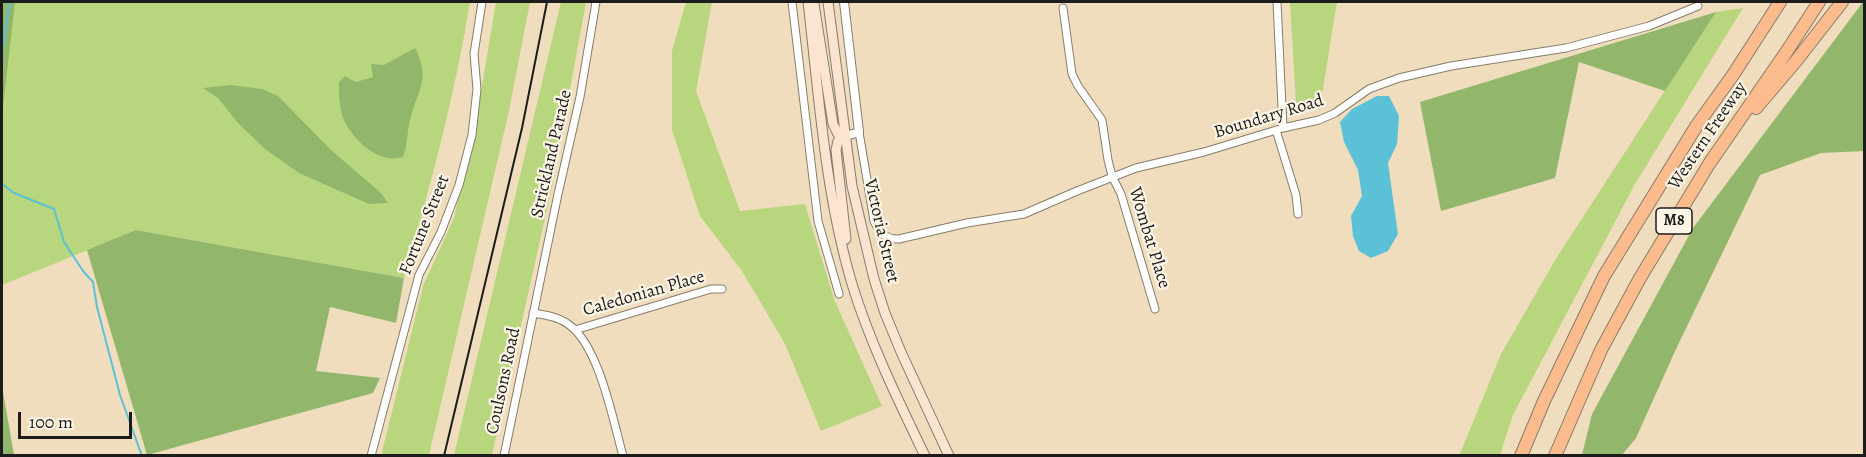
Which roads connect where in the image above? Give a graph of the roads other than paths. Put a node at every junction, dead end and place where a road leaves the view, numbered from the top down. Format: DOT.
graph roads {
  1 [pos="482,2"];
  2 [pos="596,2"];
  3 [pos="792,2"];
  4 [pos="808,2"];
  5 [pos="814,2"];
  6 [pos="828,2"];
  7 [pos="844,2"];
  8 [pos="1277,2"];
  9 [pos="1771,2"];
  10 [pos="1780,2"];
  11 [pos="1819,2"];
  12 [pos="1842,2"];
  13 [pos="1698,6"];
  14 [pos="1063,8"];
  15 [pos="1733,75"];
  16 [pos="1280,129"];
  17 [pos="859,132"];
  18 [pos="846,136"];
  19 [pos="1709,164"];
  20 [pos="1112,176"];
  21 [pos="1298,214"];
  22 [pos="850,278"];
  23 [pos="722,288"];
  24 [pos="839,294"];
  25 [pos="1155,309"];
  26 [pos="533,313"];
  27 [pos="575,330"];
  28 [pos="371,456"];
  29 [pos="504,456"];
  30 [pos="623,456"];
  31 [pos="925,456"];
  32 [pos="949,456"];
  33 [pos="1521,456"];
  34 [pos="1555,456"];
  1 -- 28 [label="street, Fortune Street"];
  2 -- 26 [label="street, Strickland Parade"];
  3 -- 24 [label="street"];
  4 -- 22 [label="main road"];
  5 -- 18 [label="main road"];
  6 -- 18 [label="main road, Victoria Street"];
  7 -- 17 [label="street"];
  8 -- 16 [label="street"];
  9 -- 15 [label="highway"];
  10 -- 15 [label="highway, Western Freeway / M8"];
  11 -- 19 [label="highway, Western Freeway / M8"];
  12 -- 19 [label="highway"];
  13 -- 16 [label="street, Boundary Road"];
  14 -- 20 [label="street, Wombat Place"];
  15 -- 33 [label="highway, Western Freeway / M8"];
  16 -- 20 [label="street, Boundary Road"];
  16 -- 21 [label="street"];
  17 -- 18 [label="street"];
  17 -- 20 [label="street, Boundary Road"];
  18 -- 22 [label="main road"];
  18 -- 32 [label="main road, Victoria Street"];
  19 -- 34 [label="highway, Western Freeway / M8"];
  20 -- 25 [label="street, Wombat Place"];
  22 -- 31 [label="main road"];
  23 -- 27 [label="street, Caledonian Place"];
  26 -- 27 [label="street"];
  26 -- 29 [label="street, Coulsons Road"];
  27 -- 30 [label="street"];
}
